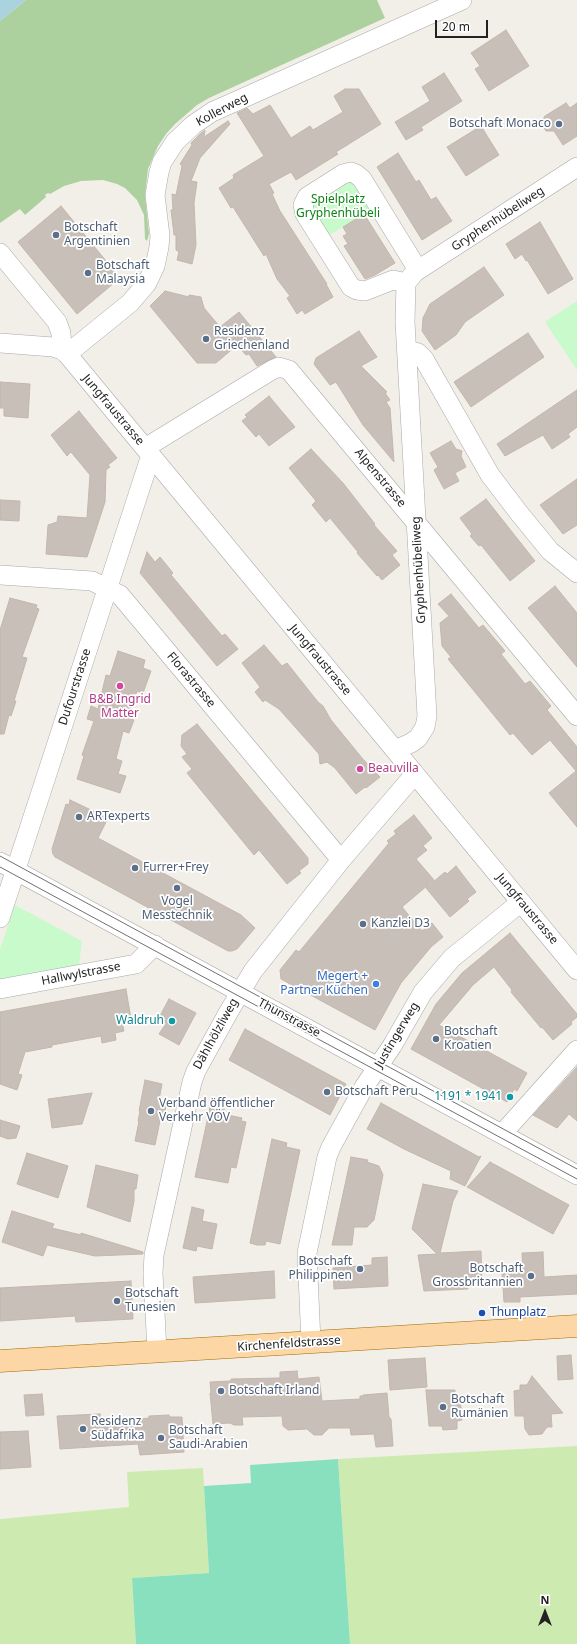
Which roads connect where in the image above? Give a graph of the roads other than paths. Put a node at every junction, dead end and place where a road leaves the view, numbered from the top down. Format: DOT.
graph roads {
  1 [pos="462,0"];
  2 [pos="577,167"];
  3 [pos="0,253"];
  4 [pos="412,276"];
  5 [pos="0,343"];
  6 [pos="407,350"];
  7 [pos="64,352"];
  8 [pos="148,452"];
  9 [pos="416,522"];
  10 [pos="577,573"];
  11 [pos="0,575"];
  12 [pos="108,588"];
  13 [pos="577,716"];
  14 [pos="395,750"];
  15 [pos="414,774"];
  16 [pos="341,860"];
  17 [pos="8,866"];
  18 [pos="521,902"];
  19 [pos="0,918"];
  20 [pos="154,945"];
  21 [pos="577,970"];
  22 [pos="0,989"];
  23 [pos="240,992"];
  24 [pos="577,1050"];
  25 [pos="378,1066"];
  26 [pos="502,1134"];
  27 [pos="577,1175"];
  28 [pos="577,1326"];
  29 [pos="311,1342"];
  30 [pos="157,1352"];
  31 [pos="0,1361"];
  1 -- 7 [label="street, Kollerweg"];
  2 -- 4 [label="street, Gryphenhübeliweg"];
  3 -- 7 [label="street"];
  4 -- 4 [label="street"];
  4 -- 6 [label="street, Gryphenhübeliweg"];
  5 -- 7 [label="street"];
  6 -- 9 [label="street, Gryphenhübeliweg"];
  6 -- 10 [label="street"];
  7 -- 8 [label="street, Jungfraustrasse"];
  8 -- 9 [label="street, Alpenstrasse"];
  8 -- 12 [label="street, Dufourstrasse"];
  8 -- 14 [label="street, Jungfraustrasse"];
  9 -- 13 [label="street, Alpenstrasse"];
  9 -- 14 [label="street, Gryphenhübeliweg"];
  11 -- 12 [label="street, Florastrasse"];
  12 -- 16 [label="street, Florastrasse"];
  12 -- 17 [label="street, Dufourstrasse"];
  14 -- 15 [label="street, Jungfraustrasse"];
  15 -- 16 [label="street, Dählhölzliweg"];
  15 -- 18 [label="street, Jungfraustrasse"];
  16 -- 23 [label="street, Dählhölzliweg"];
  17 -- 19 [label="street, Dufourstrasse"];
  17 -- 20 [label="street, Thunstrasse"];
  18 -- 21 [label="street, Jungfraustrasse"];
  18 -- 25 [label="street, Justingerweg"];
  20 -- 22 [label="street, Hallwylstrasse"];
  20 -- 23 [label="street, Thunstrasse"];
  23 -- 25 [label="street, Thunstrasse"];
  23 -- 30 [label="street, Dählhölzliweg"];
  24 -- 26 [label="street"];
  25 -- 26 [label="street, Thunstrasse"];
  25 -- 29 [label="street, Justingerweg"];
  26 -- 27 [label="street, Thunstrasse"];
  28 -- 29 [label="main road, Kirchenfeldstrasse"];
  29 -- 30 [label="main road, Kirchenfeldstrasse"];
  30 -- 31 [label="main road, Kirchenfeldstrasse"];
}
